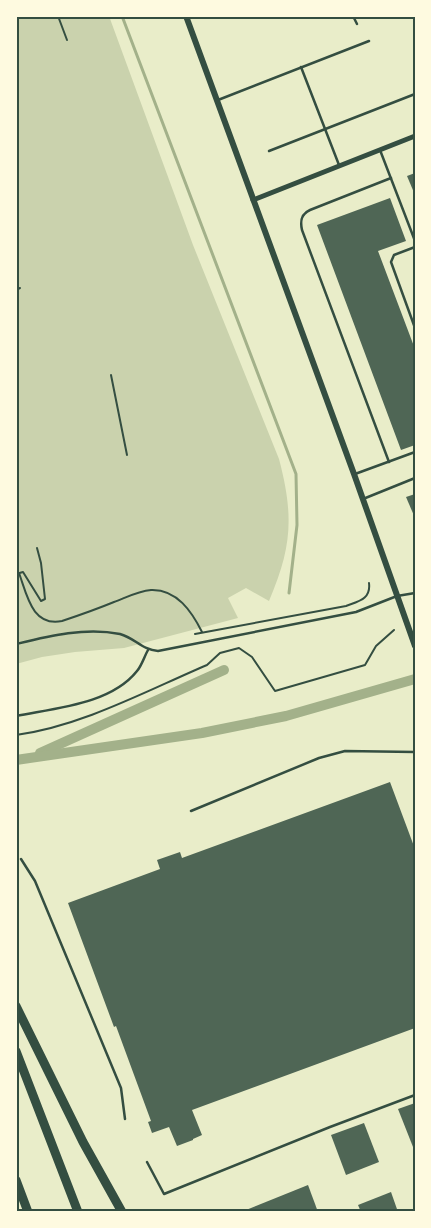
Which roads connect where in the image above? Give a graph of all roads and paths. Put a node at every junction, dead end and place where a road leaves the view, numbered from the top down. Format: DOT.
graph roads {
  1 [pos="58,16"];
  2 [pos="186,16"];
  3 [pos="354,16"];
  4 [pos="356,24"];
  5 [pos="67,40"];
  6 [pos="369,41"];
  7 [pos="301,68"];
  8 [pos="415,94"];
  9 [pos="217,100"];
  10 [pos="325,129"];
  11 [pos="415,136"];
  12 [pos="380,150"];
  13 [pos="269,151"];
  14 [pos="339,166"];
  15 [pos="391,178"];
  16 [pos="253,200"];
  17 [pos="415,241"];
  18 [pos="415,247"];
  19 [pos="20,288"];
  20 [pos="16,290"];
  21 [pos="415,328"];
  22 [pos="111,375"];
  23 [pos="415,452"];
  24 [pos="127,455"];
  25 [pos="389,462"];
  26 [pos="354,474"];
  27 [pos="415,478"];
  28 [pos="363,499"];
  29 [pos="37,548"];
  30 [pos="18,574"];
  31 [pos="369,583"];
  32 [pos="415,593"];
  33 [pos="397,596"];
  34 [pos="394,630"];
  35 [pos="202,632"];
  36 [pos="195,634"];
  37 [pos="16,644"];
  38 [pos="415,646"];
  39 [pos="148,650"];
  40 [pos="16,716"];
  41 [pos="16,735"];
  42 [pos="415,752"];
  43 [pos="191,811"];
  44 [pos="21,859"];
  45 [pos="16,1006"];
  46 [pos="16,1051"];
  47 [pos="415,1095"];
  48 [pos="126,1119"];
  49 [pos="147,1162"];
  50 [pos="16,1180"];
  51 [pos="28,1212"];
  52 [pos="78,1212"];
  53 [pos="122,1212"];
  1 -- 5 [label="path"];
  2 -- 9 [label="street"];
  3 -- 4 [label="lane"];
  6 -- 7 [label="lane"];
  7 -- 9 [label="lane"];
  7 -- 10 [label="lane"];
  8 -- 10 [label="lane"];
  9 -- 16 [label="street"];
  10 -- 13 [label="lane"];
  10 -- 14 [label="lane"];
  11 -- 12 [label="street"];
  12 -- 14 [label="street"];
  12 -- 15 [label="lane"];
  14 -- 16 [label="street"];
  15 -- 17 [label="lane"];
  15 -- 25 [label="lane"];
  16 -- 26 [label="street"];
  18 -- 21 [label="lane"];
  19 -- 20 [label="path"];
  22 -- 24 [label="path"];
  23 -- 25 [label="lane"];
  25 -- 26 [label="lane"];
  26 -- 28 [label="street"];
  27 -- 28 [label="lane"];
  28 -- 33 [label="street"];
  29 -- 30 [label="path"];
  30 -- 35 [label="path"];
  31 -- 35 [label="path"];
  32 -- 33 [label="lane"];
  33 -- 38 [label="street"];
  33 -- 39 [label="lane"];
  34 -- 41 [label="path"];
  35 -- 36 [label="path"];
  37 -- 39 [label="lane"];
  39 -- 40 [label="lane"];
  42 -- 43 [label="lane"];
  44 -- 48 [label="lane"];
  45 -- 53 [label="highway"];
  46 -- 52 [label="highway"];
  47 -- 49 [label="lane"];
  50 -- 51 [label="highway"];
}
